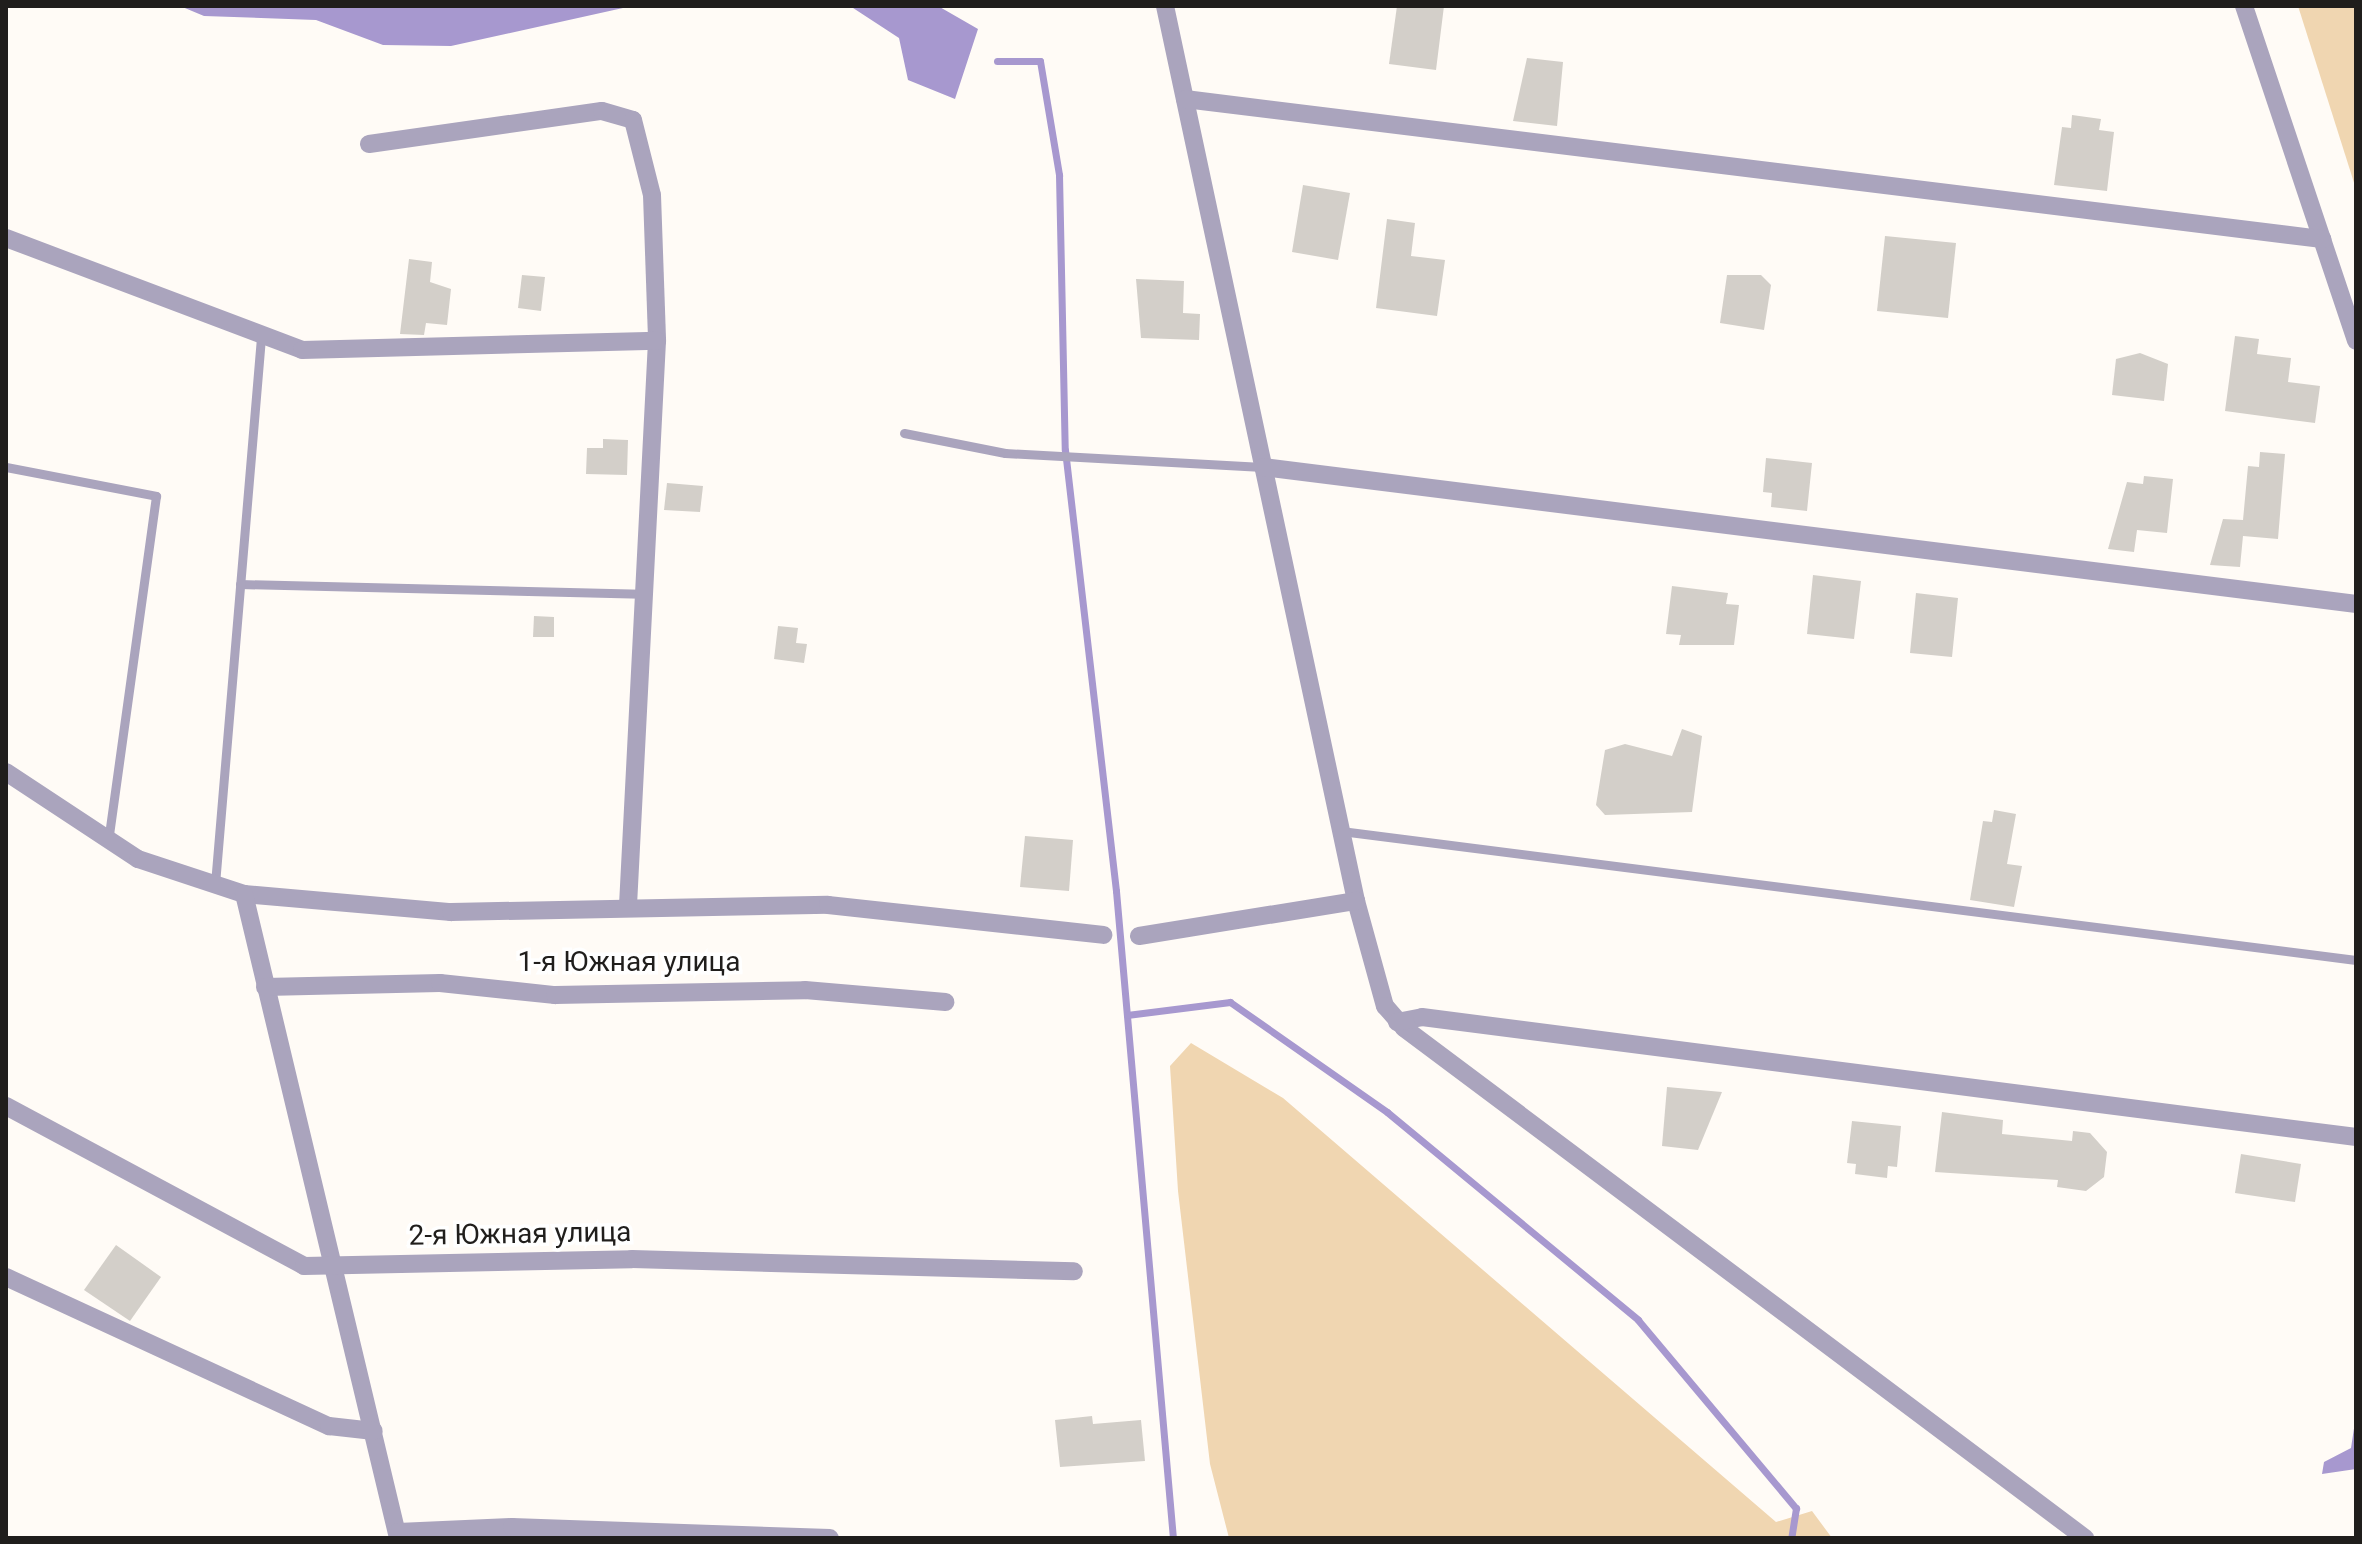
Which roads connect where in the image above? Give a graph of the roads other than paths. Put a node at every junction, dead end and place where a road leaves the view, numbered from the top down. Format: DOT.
graph roads {
  1 [pos="1165,6"];
  2 [pos="2244,6"];
  3 [pos="1185,99"];
  4 [pos="369,144"];
  5 [pos="6,238"];
  6 [pos="2322,239"];
  7 [pos="261,337"];
  8 [pos="657,341"];
  9 [pos="2356,341"];
  10 [pos="904,433"];
  11 [pos="6,467"];
  12 [pos="1263,467"];
  13 [pos="240,584"];
  14 [pos="641,594"];
  15 [pos="2356,604"];
  16 [pos="6,772"];
  17 [pos="1341,831"];
  18 [pos="108,843"];
  19 [pos="215,888"];
  20 [pos="244,894"];
  21 [pos="1356,901"];
  22 [pos="628,905"];
  23 [pos="1103,935"];
  24 [pos="1139,936"];
  25 [pos="2356,960"];
  26 [pos="265,987"];
  27 [pos="945,1002"];
  28 [pos="1397,1022"];
  29 [pos="6,1106"];
  30 [pos="2356,1137"];
  31 [pos="330,1268"];
  32 [pos="1074,1271"];
  33 [pos="6,1277"];
  34 [pos="374,1431"];
  35 [pos="398,1535"];
  36 [pos="830,1538"];
  37 [pos="2085,1538"];
  1 -- 3 [label="street"];
  2 -- 6 [label="street"];
  3 -- 6 [label="street"];
  3 -- 12 [label="street"];
  4 -- 8 [label="street"];
  5 -- 7 [label="street"];
  6 -- 9 [label="street"];
  7 -- 8 [label="street"];
  7 -- 13 [label="lane"];
  8 -- 14 [label="street"];
  10 -- 12 [label="lane"];
  11 -- 18 [label="lane"];
  12 -- 15 [label="street"];
  12 -- 17 [label="street"];
  13 -- 14 [label="lane"];
  13 -- 19 [label="lane"];
  14 -- 22 [label="street"];
  16 -- 18 [label="street"];
  17 -- 21 [label="street"];
  17 -- 25 [label="lane"];
  18 -- 19 [label="street"];
  19 -- 20 [label="street"];
  20 -- 22 [label="street"];
  20 -- 26 [label="street"];
  21 -- 24 [label="street"];
  21 -- 28 [label="street"];
  22 -- 23 [label="street"];
  26 -- 27 [label="street, 1-я Южная улица"];
  26 -- 31 [label="street"];
  28 -- 30 [label="street"];
  28 -- 37 [label="street"];
  29 -- 31 [label="street, 2-я Южная улица"];
  31 -- 32 [label="street, 2-я Южная улица"];
  31 -- 34 [label="street"];
  33 -- 34 [label="street"];
  34 -- 35 [label="street"];
  35 -- 36 [label="street"];
}
